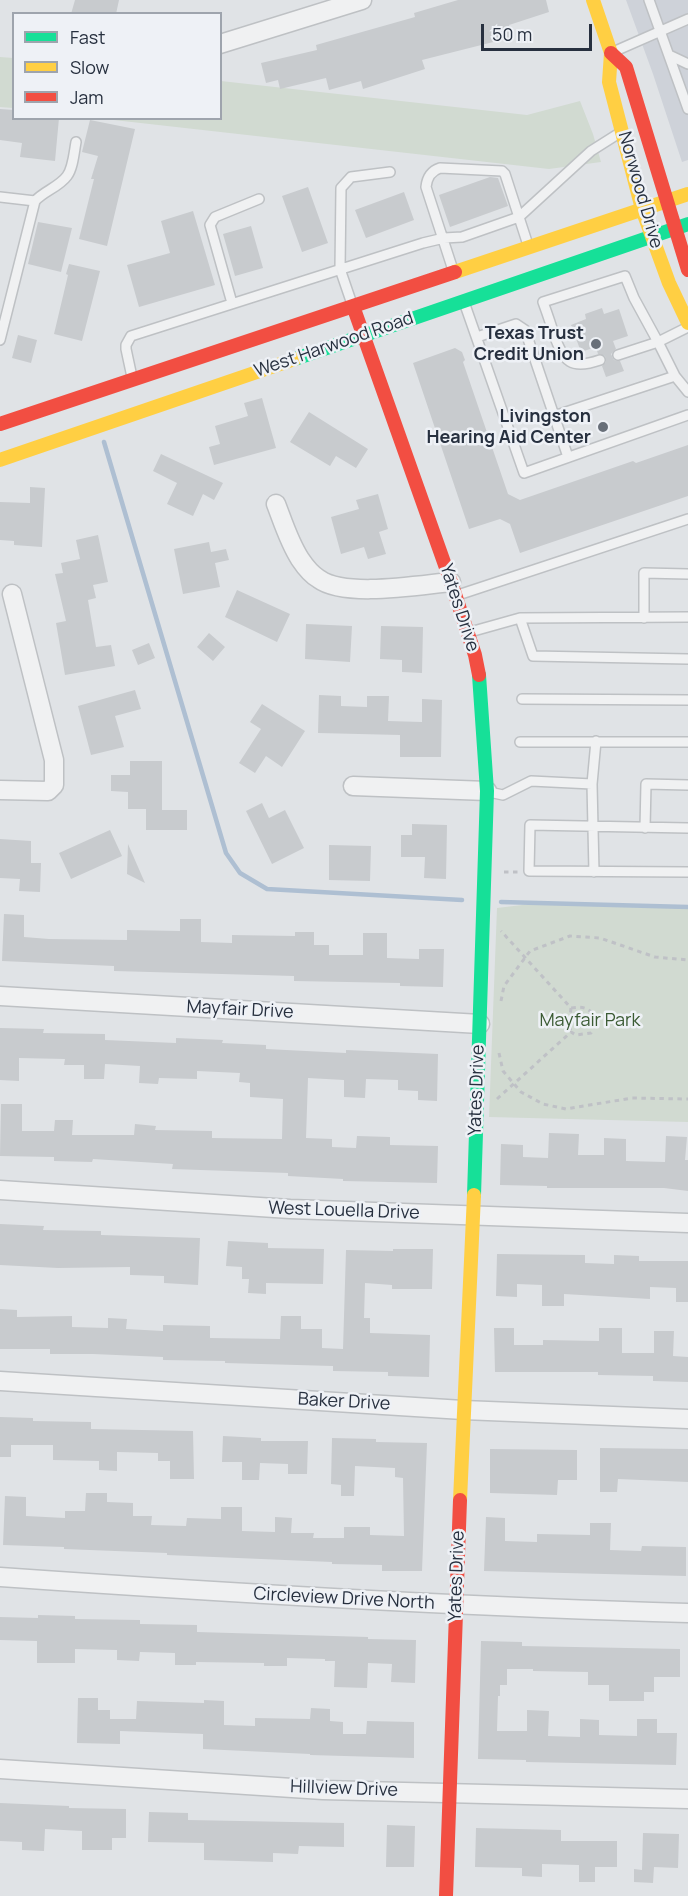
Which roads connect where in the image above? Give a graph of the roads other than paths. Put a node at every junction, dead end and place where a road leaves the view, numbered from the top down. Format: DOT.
graph roads {
  1 [pos="362,0"];
  2 [pos="593,0"];
  3 [pos="649,0"];
  4 [pos="688,19"];
  5 [pos="661,31"];
  6 [pos="222,43"];
  7 [pos="611,53"];
  8 [pos="669,55"];
  9 [pos="688,64"];
  10 [pos="686,99"];
  11 [pos="688,109"];
  12 [pos="622,132"];
  13 [pos="76,142"];
  14 [pos="390,172"];
  15 [pos="688,194"];
  16 [pos="0,197"];
  17 [pos="259,199"];
  18 [pos="35,201"];
  19 [pos="655,205"];
  20 [pos="519,217"];
  21 [pos="688,224"];
  22 [pos="670,230"];
  23 [pos="652,236"];
  24 [pos="444,238"];
  25 [pos="529,246"];
  26 [pos="340,269"];
  27 [pos="688,270"];
  28 [pos="454,272"];
  29 [pos="464,300"];
  30 [pos="232,303"];
  31 [pos="353,306"];
  32 [pos="688,325"];
  33 [pos="363,335"];
  34 [pos="477,337"];
  35 [pos="0,340"];
  36 [pos="658,342"];
  37 [pos="618,355"];
  38 [pos="600,360"];
  39 [pos="675,376"];
  40 [pos="133,379"];
  41 [pos="688,392"];
  42 [pos="688,415"];
  43 [pos="554,416"];
  44 [pos="0,422"];
  45 [pos="568,457"];
  46 [pos="0,460"];
  47 [pos="276,504"];
  48 [pos="688,519"];
  49 [pos="688,574"];
  50 [pos="453,589"];
  51 [pos="12,594"];
  52 [pos="688,617"];
  53 [pos="520,618"];
  54 [pos="644,618"];
  55 [pos="468,633"];
  56 [pos="688,659"];
  57 [pos="522,699"];
  58 [pos="688,700"];
  59 [pos="596,741"];
  60 [pos="520,742"];
  61 [pos="688,742"];
  62 [pos="592,784"];
  63 [pos="688,785"];
  64 [pos="353,786"];
  65 [pos="0,790"];
  66 [pos="487,791"];
  67 [pos="593,827"];
  68 [pos="645,828"];
  69 [pos="688,828"];
  70 [pos="594,872"];
  71 [pos="688,872"];
  72 [pos="0,996"];
  73 [pos="480,1024"];
  74 [pos="0,1190"];
  75 [pos="473,1215"];
  76 [pos="688,1223"];
  77 [pos="0,1382"];
  78 [pos="463,1410"];
  79 [pos="688,1419"];
  80 [pos="0,1577"];
  81 [pos="456,1605"];
  82 [pos="688,1613"];
  83 [pos="0,1769"];
  84 [pos="450,1793"];
  85 [pos="688,1799"];
  86 [pos="446,1896"];
  1 -- 6 [label="street"];
  2 -- 7 [label="main road, Norwood Drive"];
  3 -- 5 [label="lane"];
  4 -- 5 [label="lane"];
  5 -- 7 [label="lane"];
  5 -- 8 [label="lane"];
  7 -- 12 [label="main road, Norwood Drive"];
  7 -- 19 [label="main road, Norwood Drive"];
  8 -- 9 [label="lane"];
  8 -- 10 [label="lane"];
  10 -- 11 [label="lane"];
  12 -- 19 [label="main road, Norwood Drive"];
  12 -- 20 [label="lane"];
  13 -- 18 [label="lane"];
  14 -- 26 [label="lane"];
  15 -- 19 [label="main road, West Harwood Road"];
  16 -- 18 [label="lane"];
  17 -- 30 [label="lane"];
  18 -- 35 [label="lane"];
  19 -- 22 [label="main road, Norwood Drive"];
  19 -- 23 [label="main road, Norwood Drive"];
  19 -- 25 [label="main road, West Harwood Road"];
  20 -- 24 [label="lane"];
  20 -- 24 [label="lane"];
  20 -- 25 [label="lane"];
  21 -- 22 [label="main road, West Harwood Road"];
  22 -- 23 [label="main road, West Harwood Road"];
  22 -- 27 [label="main road, Norwood Drive"];
  23 -- 29 [label="main road, West Harwood Road"];
  23 -- 32 [label="main road, Norwood Drive"];
  24 -- 26 [label="lane"];
  24 -- 28 [label="lane"];
  25 -- 28 [label="main road, West Harwood Road"];
  26 -- 30 [label="lane"];
  26 -- 31 [label="lane"];
  28 -- 31 [label="main road, West Harwood Road"];
  29 -- 33 [label="main road, West Harwood Road"];
  29 -- 34 [label="lane"];
  30 -- 40 [label="lane"];
  31 -- 33 [label="main road, Yates Drive"];
  31 -- 40 [label="main road, West Harwood Road"];
  32 -- 36 [label="lane"];
  33 -- 46 [label="main road, West Harwood Road"];
  33 -- 50 [label="main road, Yates Drive"];
  34 -- 43 [label="lane"];
  34 -- 45 [label="lane"];
  36 -- 37 [label="lane"];
  36 -- 38 [label="lane"];
  36 -- 39 [label="lane"];
  39 -- 41 [label="lane"];
  39 -- 43 [label="lane"];
  40 -- 44 [label="main road, West Harwood Road"];
  42 -- 45 [label="lane"];
  43 -- 45 [label="lane"];
  47 -- 50 [label="street"];
  48 -- 50 [label="lane"];
  49 -- 54 [label="lane"];
  50 -- 55 [label="main road, Yates Drive"];
  51 -- 65 [label="street"];
  52 -- 54 [label="lane"];
  53 -- 54 [label="lane"];
  53 -- 55 [label="lane"];
  53 -- 56 [label="lane"];
  55 -- 66 [label="main road, Yates Drive"];
  57 -- 58 [label="lane"];
  59 -- 60 [label="lane"];
  59 -- 61 [label="lane"];
  59 -- 62 [label="lane"];
  62 -- 66 [label="lane"];
  62 -- 67 [label="lane"];
  63 -- 68 [label="lane"];
  64 -- 66 [label="street"];
  66 -- 73 [label="main road, Yates Drive"];
  67 -- 68 [label="lane"];
  67 -- 70 [label="lane"];
  67 -- 70 [label="lane"];
  68 -- 69 [label="lane"];
  70 -- 71 [label="lane"];
  72 -- 73 [label="street, Mayfair Drive"];
  73 -- 75 [label="main road, Yates Drive"];
  74 -- 75 [label="street, West Louella Drive"];
  75 -- 76 [label="street, West Louella Drive"];
  75 -- 78 [label="main road, Yates Drive"];
  77 -- 78 [label="street, Baker Drive"];
  78 -- 79 [label="street, Baker Drive"];
  78 -- 81 [label="main road, Yates Drive"];
  80 -- 81 [label="street, Circleview Drive North"];
  81 -- 82 [label="street, Circleview Drive North"];
  81 -- 84 [label="main road, Yates Drive"];
  83 -- 84 [label="street, Hillview Drive"];
  84 -- 85 [label="street, Hillview Drive"];
  84 -- 86 [label="main road, Yates Drive"];
}
